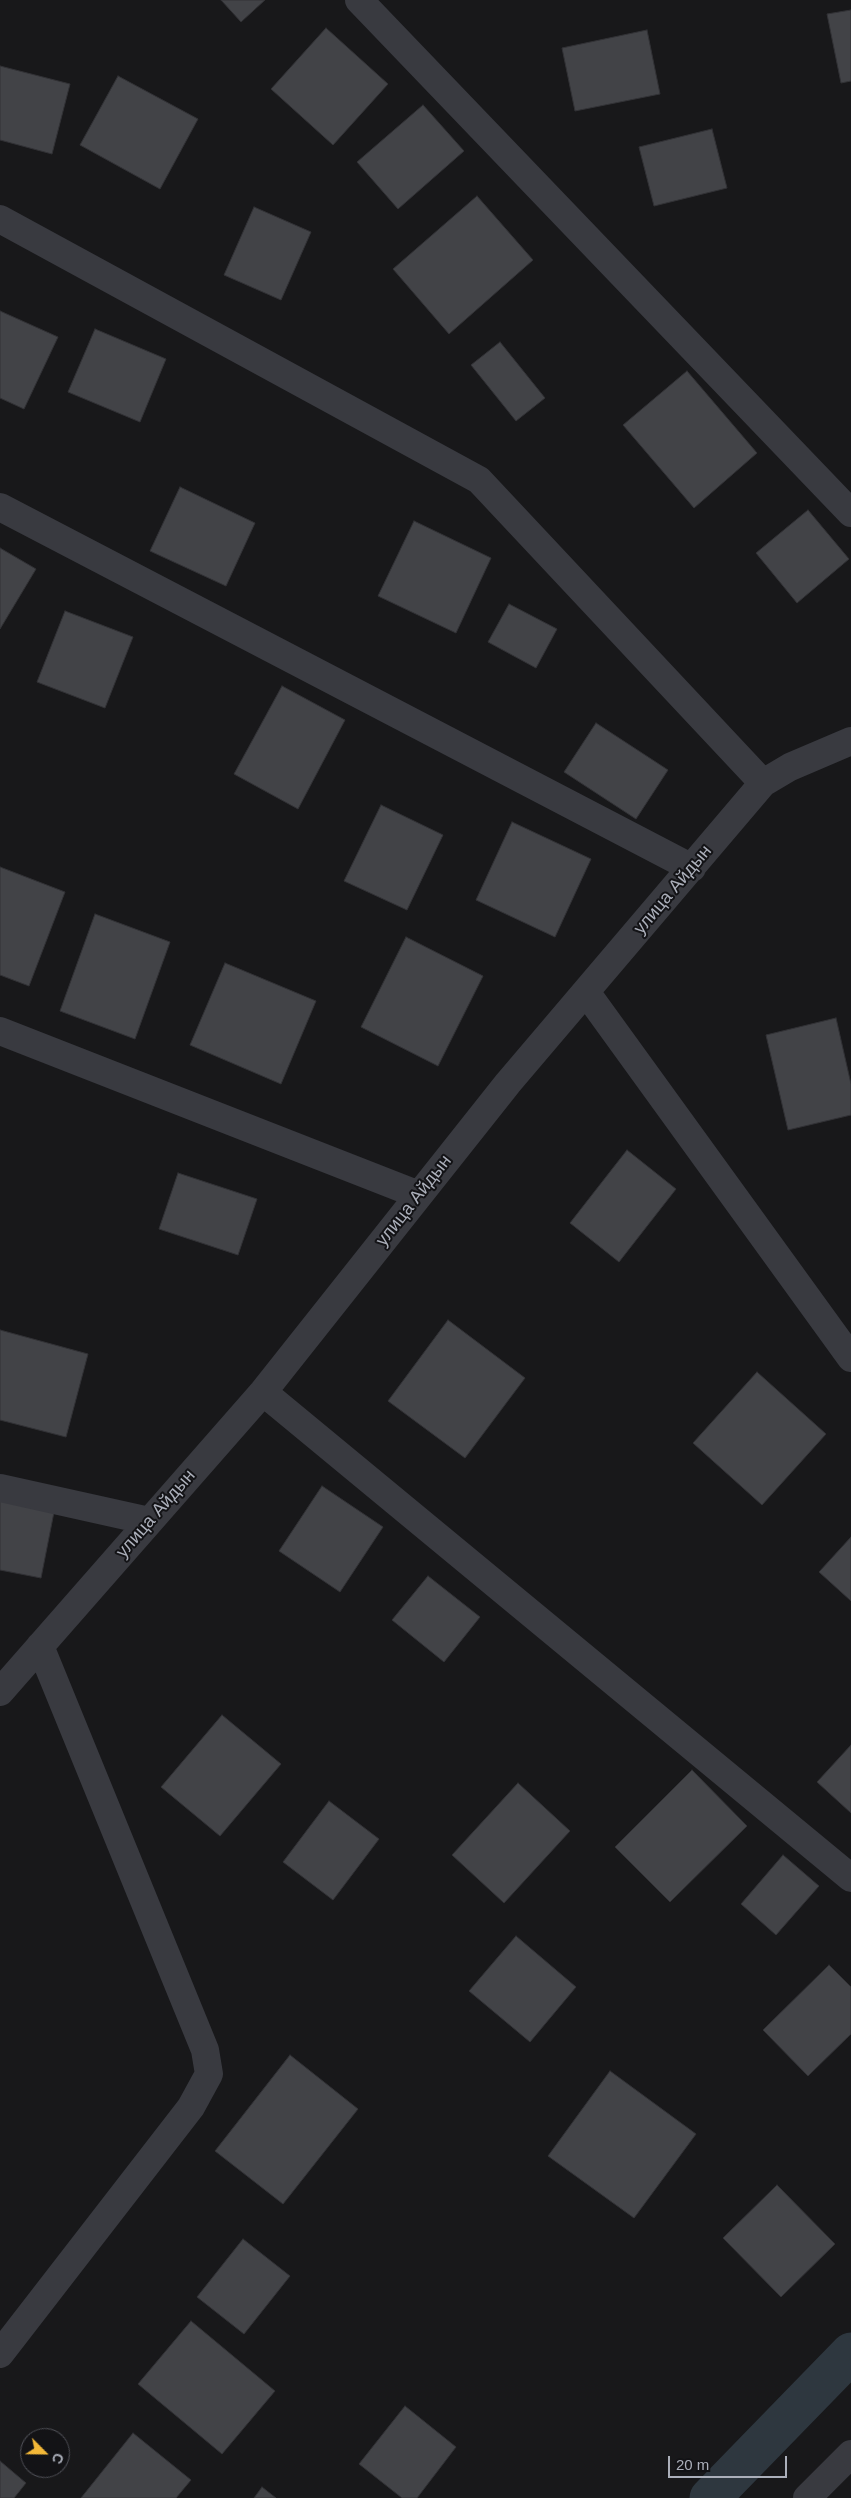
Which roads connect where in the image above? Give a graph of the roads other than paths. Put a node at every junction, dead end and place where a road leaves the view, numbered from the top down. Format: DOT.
graph roads {
  1 [pos="358,0"];
  2 [pos="0,219"];
  3 [pos="0,507"];
  4 [pos="851,513"];
  5 [pos="851,741"];
  6 [pos="763,783"];
  7 [pos="692,868"];
  8 [pos="586,992"];
  9 [pos="0,1031"];
  10 [pos="419,1195"];
  11 [pos="851,1358"];
  12 [pos="264,1392"];
  13 [pos="0,1488"];
  14 [pos="149,1521"];
  15 [pos="40,1646"];
  16 [pos="0,1692"];
  17 [pos="851,1878"];
  18 [pos="0,2354"];
  19 [pos="851,2454"];
  20 [pos="807,2498"];
  1 -- 4 [label="street"];
  2 -- 6 [label="street"];
  3 -- 7 [label="street"];
  5 -- 6 [label="street, улица Айдын"];
  6 -- 7 [label="street, улица Айдын"];
  7 -- 8 [label="street, улица Айдын"];
  8 -- 10 [label="street, улица Айдын"];
  8 -- 11 [label="street"];
  9 -- 10 [label="street"];
  10 -- 12 [label="street, улица Айдын"];
  12 -- 14 [label="street, улица Айдын"];
  12 -- 17 [label="street"];
  13 -- 14 [label="street"];
  14 -- 15 [label="street, улица Айдын"];
  15 -- 16 [label="street, улица Айдын"];
  15 -- 18 [label="street"];
  19 -- 20 [label="street"];
}
